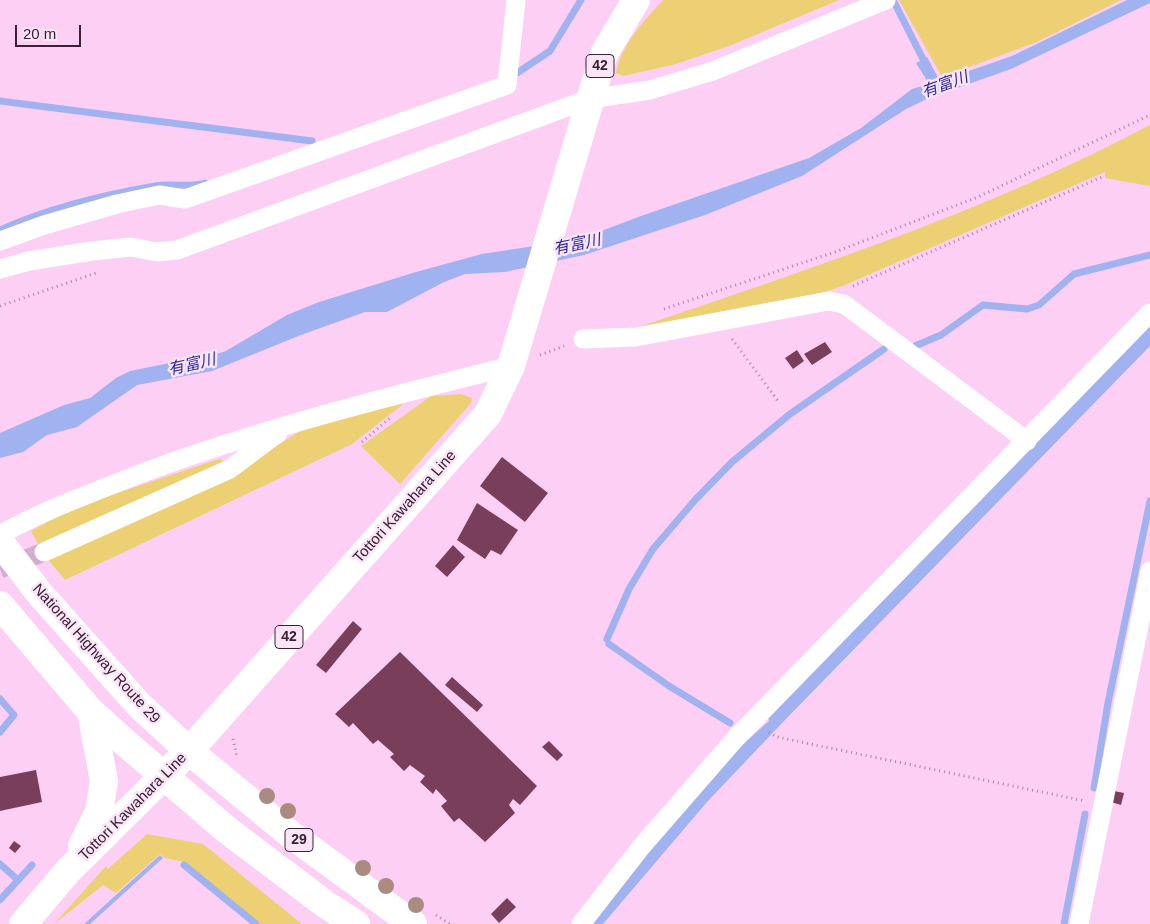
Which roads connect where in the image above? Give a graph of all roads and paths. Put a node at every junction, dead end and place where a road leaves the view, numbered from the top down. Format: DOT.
graph roads {
  1 [pos="516,0"];
  2 [pos="636,0"];
  3 [pos="886,0"];
  4 [pos="589,100"];
  5 [pos="1150,115"];
  6 [pos="1102,177"];
  7 [pos="0,241"];
  8 [pos="0,269"];
  9 [pos="101,271"];
  10 [pos="828,301"];
  11 [pos="0,306"];
  12 [pos="656,312"];
  13 [pos="1150,313"];
  14 [pos="719,321"];
  15 [pos="582,339"];
  16 [pos="511,366"];
  17 [pos="778,401"];
  18 [pos="287,426"];
  19 [pos="1027,441"];
  20 [pos="0,534"];
  21 [pos="0,542"];
  22 [pos="44,552"];
  23 [pos="1150,571"];
  24 [pos="0,605"];
  25 [pos="91,712"];
  26 [pos="753,721"];
  27 [pos="232,735"];
  28 [pos="188,751"];
  29 [pos="238,761"];
  30 [pos="164,775"];
  31 [pos="1103,805"];
  32 [pos="68,871"];
  33 [pos="424,919"];
  34 [pos="23,924"];
  35 [pos="356,924"];
  36 [pos="450,924"];
  37 [pos="581,924"];
  38 [pos="1079,924"];
  1 -- 7 [label="street"];
  2 -- 4 [label="main road, Tottori Kawahara Line / 42"];
  3 -- 4 [label="street"];
  4 -- 8 [label="street"];
  4 -- 16 [label="main road, Tottori Kawahara Line / 42"];
  5 -- 12 [label="path"];
  6 -- 10 [label="path"];
  9 -- 11 [label="path"];
  10 -- 14 [label="street"];
  10 -- 19 [label="street"];
  13 -- 19 [label="street"];
  14 -- 15 [label="street"];
  14 -- 17 [label="path"];
  15 -- 16 [label="path"];
  16 -- 18 [label="street"];
  16 -- 28 [label="main road, Tottori Kawahara Line / 42"];
  18 -- 20 [label="street"];
  18 -- 22 [label="street"];
  19 -- 26 [label="street"];
  21 -- 28 [label="main road, National Highway Route 29 / 29"];
  23 -- 31 [label="street"];
  24 -- 25 [label="main road, 29"];
  25 -- 30 [label="main road, 29"];
  25 -- 32 [label="main road"];
  26 -- 31 [label="path"];
  26 -- 37 [label="street"];
  27 -- 29 [label="path"];
  28 -- 30 [label="main road, Tottori Kawahara Line / 42"];
  28 -- 33 [label="main road, National Highway Route 29 / 29"];
  30 -- 32 [label="main road, Tottori Kawahara Line / 42"];
  30 -- 35 [label="main road, 29"];
  31 -- 38 [label="street"];
  32 -- 34 [label="main road, Tottori Kawahara Line / 42"];
  33 -- 36 [label="path"];
}
